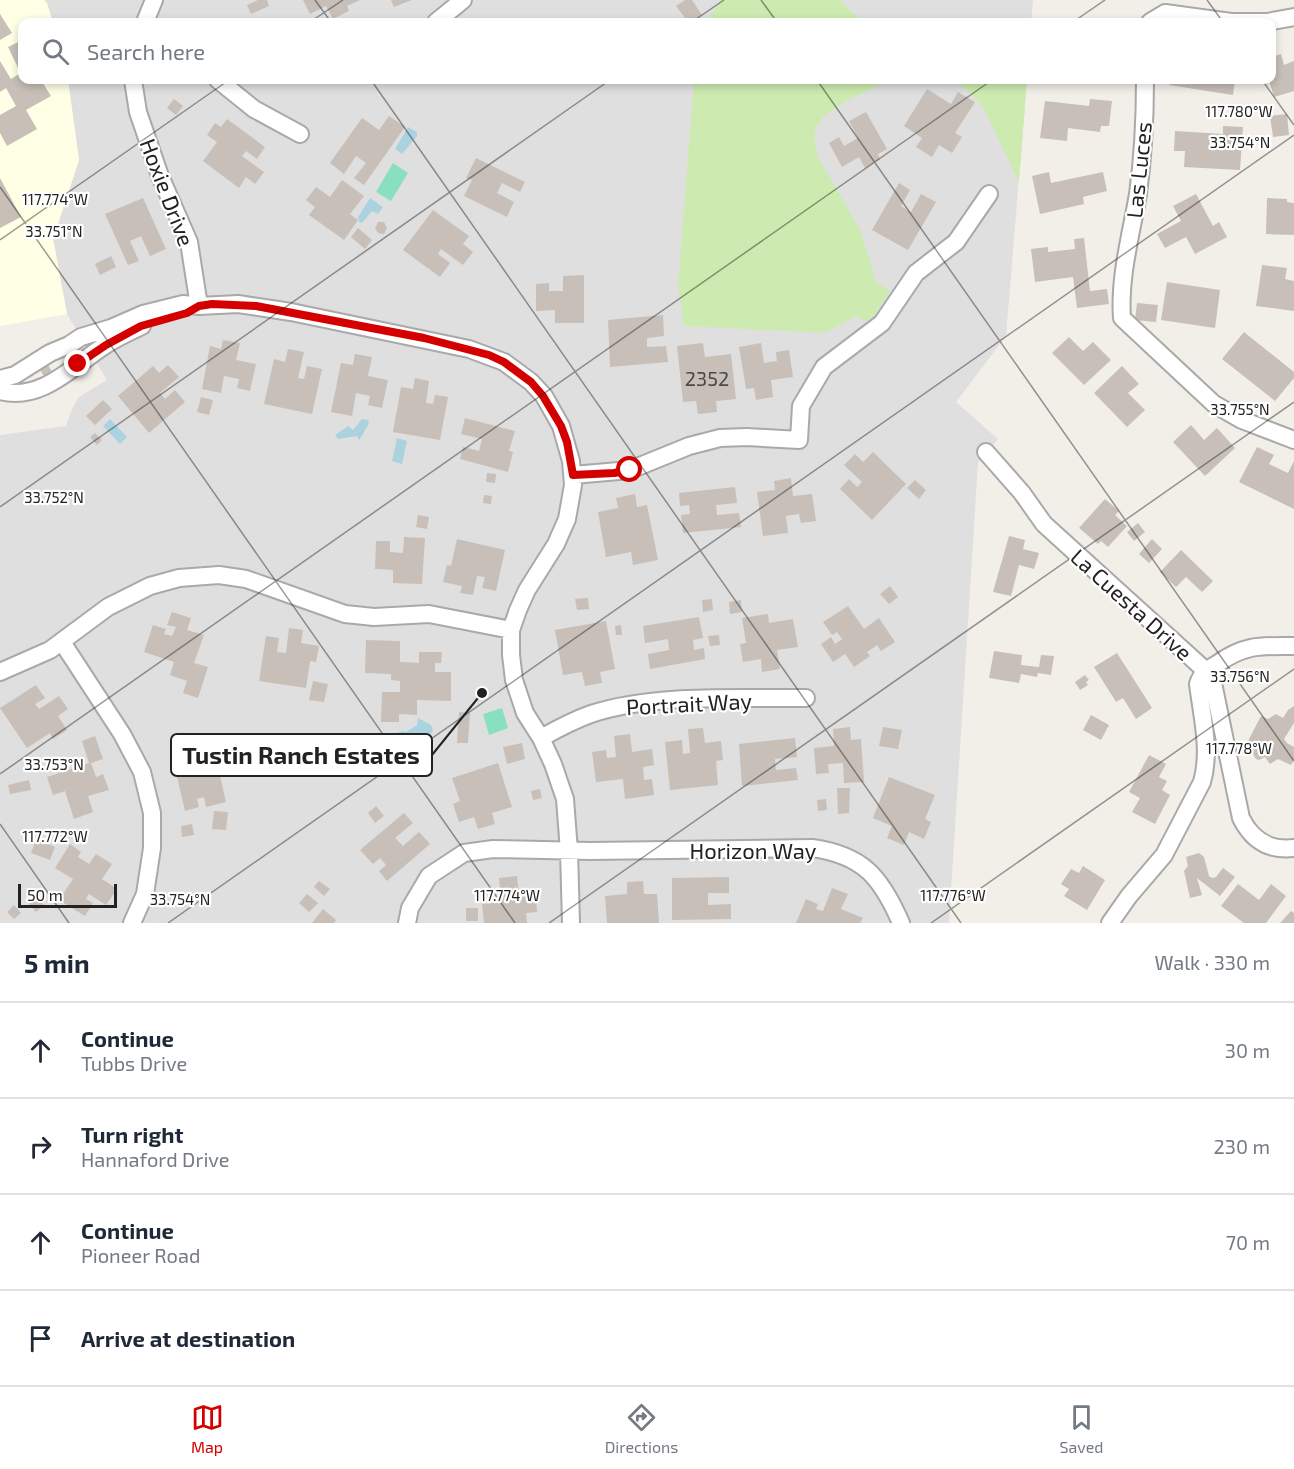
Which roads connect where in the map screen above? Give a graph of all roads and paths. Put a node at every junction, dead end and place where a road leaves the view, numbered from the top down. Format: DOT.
graph roads {
  1 [pos="154,0"];
  2 [pos="463,0"];
  3 [pos="1294,17"];
  4 [pos="147,18"];
  5 [pos="441,18"];
  6 [pos="1157,18"];
  7 [pos="1202,18"];
  8 [pos="1276,20"];
  9 [pos="134,84"];
  10 [pos="223,84"];
  11 [pos="1146,84"];
  12 [pos="300,135"];
  13 [pos="989,194"];
  14 [pos="199,306"];
  15 [pos="0,379"];
  16 [pos="0,392"];
  17 [pos="1294,440"];
  18 [pos="986,452"];
  19 [pos="573,475"];
  20 [pos="511,630"];
  21 [pos="62,642"];
  22 [pos="1294,646"];
  23 [pos="1206,671"];
  24 [pos="0,672"];
  25 [pos="806,698"];
  26 [pos="541,738"];
  27 [pos="1294,848"];
  28 [pos="569,851"];
  29 [pos="132,923"];
  30 [pos="407,923"];
  31 [pos="571,923"];
  32 [pos="901,923"];
  33 [pos="1110,923"];
  1 -- 4 [label="street"];
  2 -- 5 [label="street"];
  3 -- 8 [label="street"];
  6 -- 7 [label="street"];
  9 -- 14 [label="street, Hoxie Drive"];
  10 -- 12 [label="street"];
  11 -- 17 [label="street, Las Luces"];
  13 -- 19 [label="street"];
  14 -- 15 [label="street"];
  14 -- 16 [label="street"];
  14 -- 19 [label="street"];
  18 -- 23 [label="street, La Cuesta Drive"];
  19 -- 20 [label="street"];
  20 -- 21 [label="street"];
  20 -- 26 [label="street"];
  21 -- 24 [label="street"];
  21 -- 29 [label="street"];
  22 -- 23 [label="street"];
  23 -- 27 [label="street, La Cuesta Drive"];
  23 -- 33 [label="street"];
  25 -- 26 [label="street, Portrait Way"];
  26 -- 28 [label="street"];
  28 -- 30 [label="street, Horizon Way"];
  28 -- 31 [label="street"];
  28 -- 32 [label="street, Horizon Way"];
}
